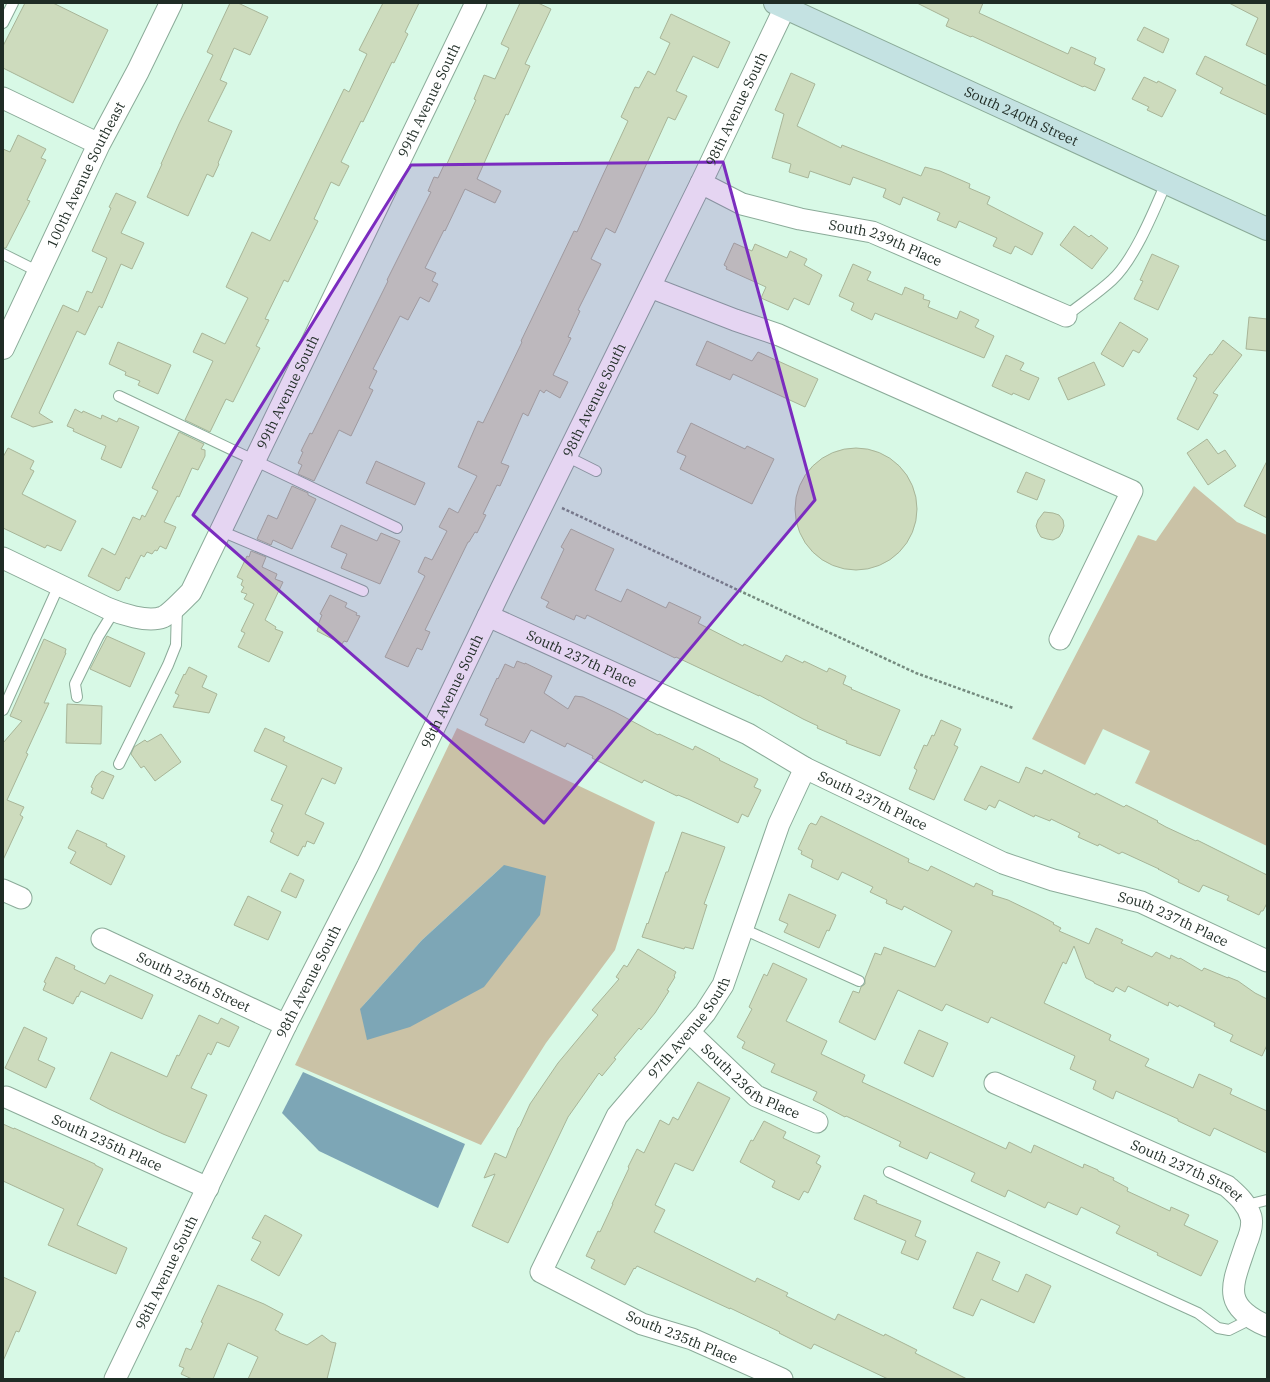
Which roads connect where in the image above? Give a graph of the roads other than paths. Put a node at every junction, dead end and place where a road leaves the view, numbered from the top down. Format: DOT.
graph roads {
  1 [pos="13,3"];
  2 [pos="171,3"];
  3 [pos="476,3"];
  4 [pos="782,5"];
  5 [pos="3,23"];
  6 [pos="3,98"];
  7 [pos="99,144"];
  8 [pos="701,183"];
  9 [pos="1166,183"];
  10 [pos="1267,229"];
  11 [pos="3,254"];
  12 [pos="39,272"];
  13 [pos="650,287"];
  14 [pos="1066,316"];
  15 [pos="3,348"];
  16 [pos="119,396"];
  17 [pos="566,456"];
  18 [pos="255,460"];
  19 [pos="596,471"];
  20 [pos="397,528"];
  21 [pos="220,531"];
  22 [pos="3,558"];
  23 [pos="59,585"];
  24 [pos="363,591"];
  25 [pos="177,605"];
  26 [pos="114,611"];
  27 [pos="488,616"];
  28 [pos="1060,639"];
  29 [pos="77,697"];
  30 [pos="3,710"];
  31 [pos="120,764"];
  32 [pos="805,768"];
  33 [pos="743,929"];
  34 [pos="102,939"];
  35 [pos="1267,961"];
  36 [pos="859,981"];
  37 [pos="286,1025"];
  38 [pos="689,1032"];
  39 [pos="995,1083"];
  40 [pos="6,1097"];
  41 [pos="817,1122"];
  42 [pos="888,1172"];
  43 [pos="208,1188"];
  44 [pos="1267,1200"];
  45 [pos="1247,1208"];
  46 [pos="541,1272"];
  47 [pos="1259,1323"];
  48 [pos="115,1379"];
  49 [pos="782,1379"];
  1 -- 5 [label="lane"];
  2 -- 7 [label="street, 100th Avenue Southeast"];
  3 -- 18 [label="street, 99th Avenue South"];
  4 -- 8 [label="street, 98th Avenue South"];
  4 -- 9 [label="main road, South 240th Street"];
  6 -- 7 [label="street"];
  7 -- 12 [label="street, 100th Avenue Southeast"];
  8 -- 13 [label="street, 98th Avenue South"];
  8 -- 14 [label="street, South 239th Place"];
  9 -- 10 [label="main road, South 240th Street"];
  9 -- 14 [label="lane"];
  11 -- 12 [label="lane"];
  12 -- 15 [label="street, 100th Avenue Southeast"];
  13 -- 17 [label="street, 98th Avenue South"];
  13 -- 28 [label="street"];
  16 -- 18 [label="lane"];
  17 -- 19 [label="lane"];
  17 -- 27 [label="street, 98th Avenue South"];
  18 -- 20 [label="lane"];
  18 -- 21 [label="street, 99th Avenue South"];
  21 -- 24 [label="lane"];
  21 -- 25 [label="street, 99th Avenue South"];
  22 -- 23 [label="street, 99th Avenue South"];
  23 -- 26 [label="street, 99th Avenue South"];
  23 -- 30 [label="lane"];
  25 -- 26 [label="street, 99th Avenue South"];
  25 -- 31 [label="lane"];
  26 -- 29 [label="lane"];
  27 -- 32 [label="street, South 237th Place"];
  27 -- 37 [label="street, 98th Avenue South"];
  32 -- 33 [label="street, 97th Avenue South"];
  32 -- 35 [label="street, South 237th Place"];
  33 -- 36 [label="lane"];
  33 -- 38 [label="street, 97th Avenue South"];
  34 -- 37 [label="street, South 236th Street"];
  37 -- 43 [label="street, 98th Avenue South"];
  38 -- 41 [label="street, South 236th Place"];
  38 -- 46 [label="street, 97th Avenue South"];
  39 -- 45 [label="street, South 237th Street"];
  40 -- 43 [label="street, South 235th Place"];
  42 -- 47 [label="lane"];
  43 -- 48 [label="street, 98th Avenue South"];
  44 -- 45 [label="lane"];
  45 -- 47 [label="street, South 237th Street"];
  46 -- 49 [label="street, South 235th Place"];
}
